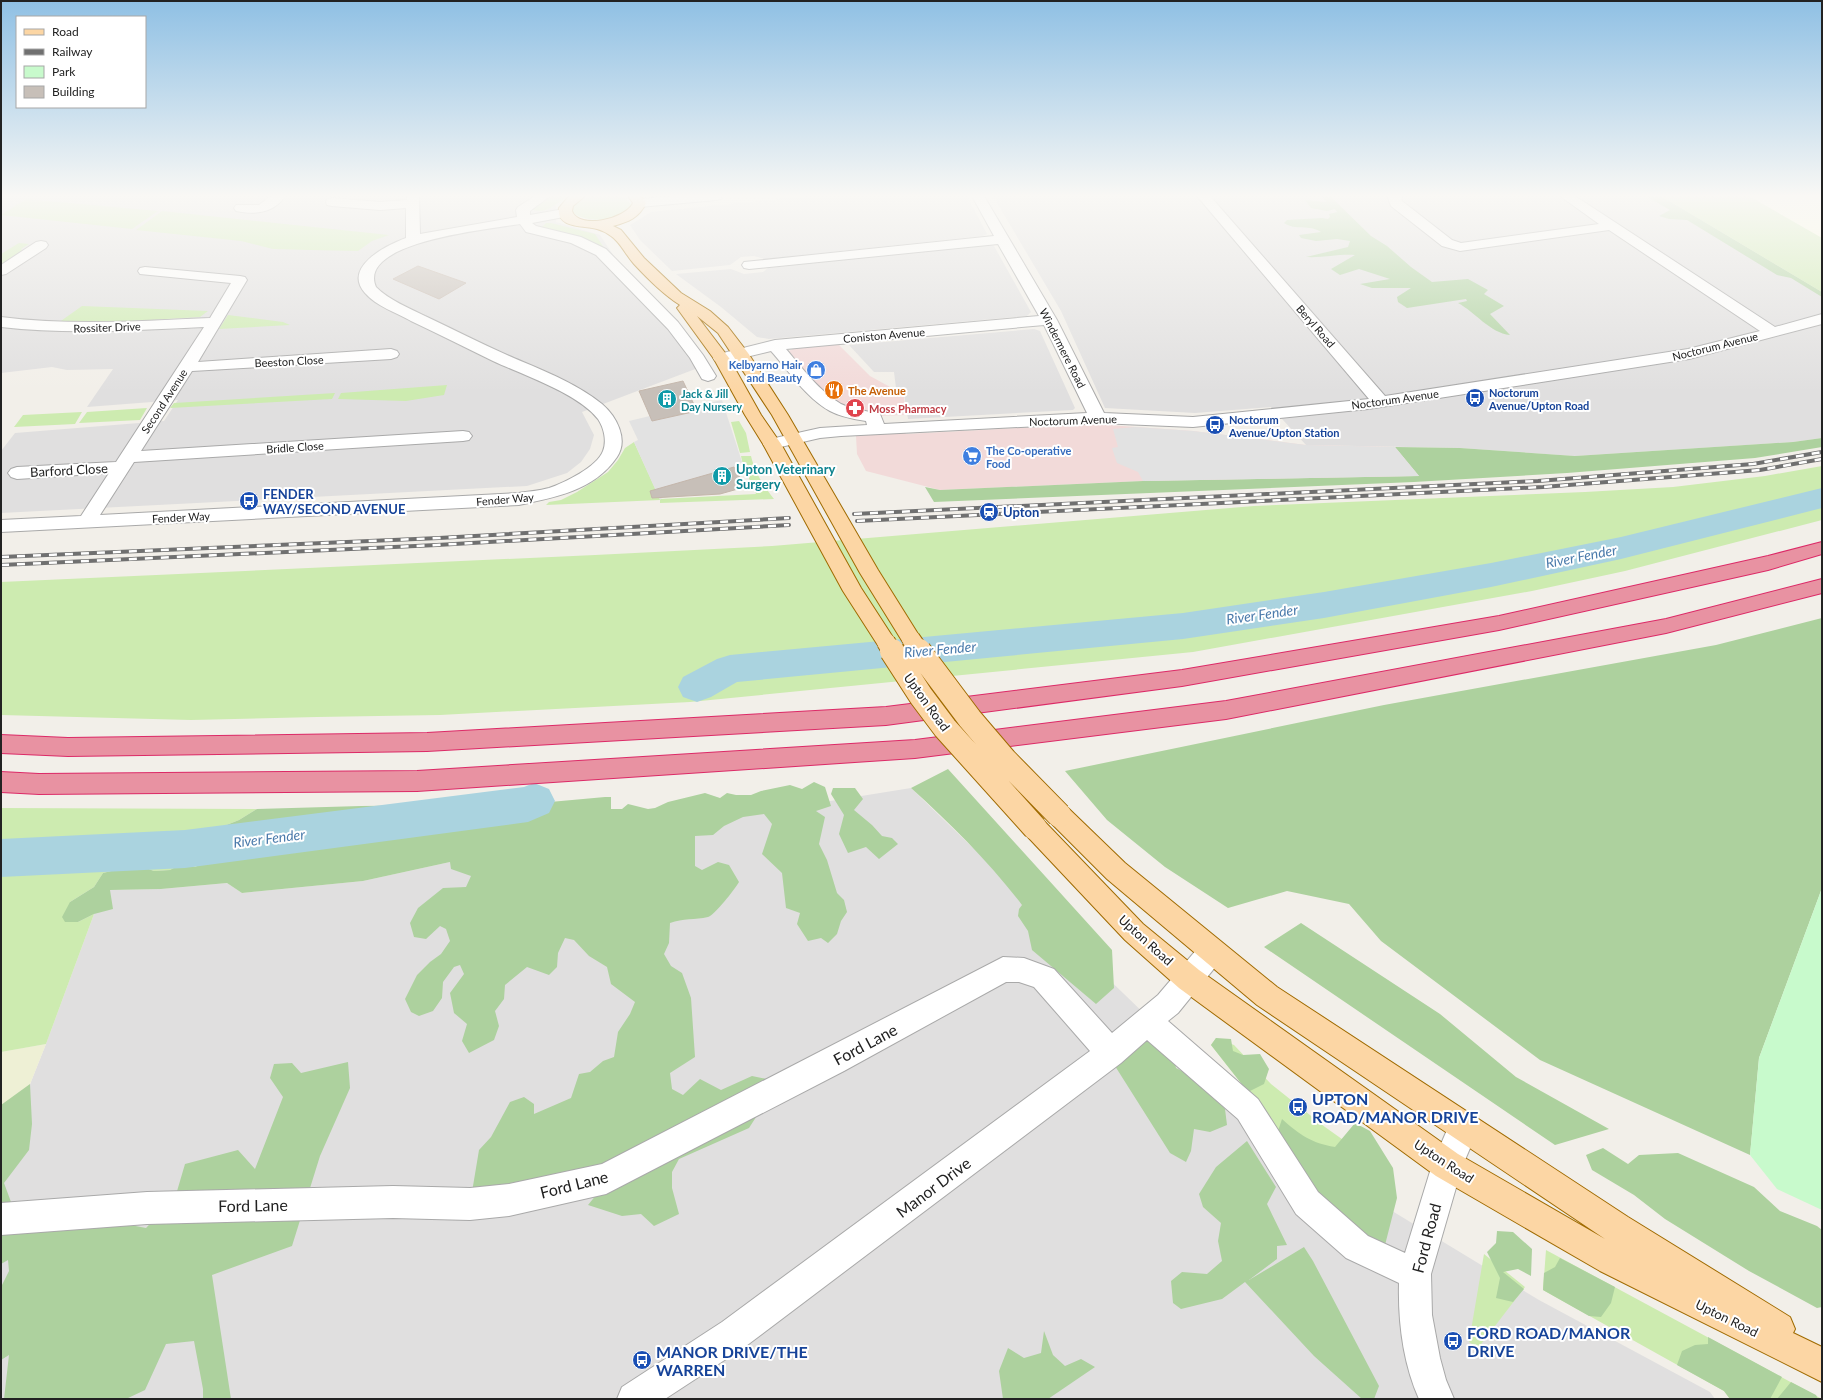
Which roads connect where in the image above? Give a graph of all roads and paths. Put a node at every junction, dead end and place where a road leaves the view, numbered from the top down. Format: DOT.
graph roads {
  1 [pos="16,261"];
  2 [pos="376,261"];
  3 [pos="610,261"];
  4 [pos="639,261"];
  5 [pos="785,261"];
  6 [pos="1016,261"];
  7 [pos="1259,261"];
  8 [pos="1666,261"];
  9 [pos="749,265"];
  10 [pos="1,271"];
  11 [pos="144,272"];
  12 [pos="676,296"];
  13 [pos="1822,319"];
  14 [pos="1049,320"];
  15 [pos="1,322"];
  16 [pos="213,322"];
  17 [pos="1773,332"];
  18 [pos="775,345"];
  19 [pos="740,352"];
  20 [pos="391,354"];
  21 [pos="721,358"];
  22 [pos="187,367"];
  23 [pos="688,375"];
  24 [pos="1381,402"];
  25 [pos="1098,418"];
  26 [pos="876,429"];
  27 [pos="463,436"];
  28 [pos="793,438"];
  29 [pos="772,444"];
  30 [pos="124,462"];
  31 [pos="17,473"];
  32 [pos="86,522"];
  33 [pos="1,526"];
  34 [pos="1822,548"];
  35 [pos="1822,586"];
  36 [pos="1,744"];
  37 [pos="1,782"];
  38 [pos="1212,951"];
  39 [pos="1189,979"];
  40 [pos="1148,1022"];
  41 [pos="1111,1054"];
  42 [pos="1464,1127"];
  43 [pos="1447,1165"];
  44 [pos="1,1219"];
  45 [pos="1415,1274"];
  46 [pos="1822,1357"];
  47 [pos="1822,1365"];
  48 [pos="634,1399"];
  49 [pos="1437,1399"];
  1 -- 10 [label="street"];
  2 -- 32 [label="street, Fender Way"];
  3 -- 23 [label="street"];
  4 -- 12 [label="main road, Upton Road"];
  5 -- 9 [label="street"];
  6 -- 14 [label="street, Windermere Road"];
  7 -- 24 [label="street, Beryl Road"];
  8 -- 17 [label="street"];
  11 -- 16 [label="street, Second Avenue"];
  12 -- 19 [label="main road, Upton Road"];
  12 -- 21 [label="main road, Upton Road"];
  13 -- 17 [label="street, Noctorum Avenue"];
  14 -- 18 [label="street, Coniston Avenue"];
  14 -- 25 [label="street, Windermere Road"];
  15 -- 16 [label="street, Rossiter Drive"];
  16 -- 22 [label="street, Second Avenue"];
  17 -- 24 [label="street, Noctorum Avenue"];
  18 -- 19 [label="street, Coniston Avenue"];
  18 -- 26 [label="street"];
  19 -- 21 [label="street, Coniston Avenue"];
  19 -- 28 [label="main road, Upton Road"];
  20 -- 22 [label="street, Beeston Close"];
  21 -- 29 [label="main road, Upton Road"];
  22 -- 30 [label="street, Second Avenue"];
  24 -- 25 [label="street, Noctorum Avenue"];
  25 -- 26 [label="street, Noctorum Avenue"];
  26 -- 28 [label="street, Noctorum Avenue"];
  27 -- 30 [label="street, Bridle Close"];
  28 -- 29 [label="street, Noctorum Avenue"];
  28 -- 38 [label="main road, Upton Road, bridge"];
  29 -- 39 [label="main road, Upton Road, bridge"];
  30 -- 31 [label="street, Barford Close"];
  30 -- 32 [label="street, Second Avenue"];
  32 -- 33 [label="street, Fender Way"];
  34 -- 36 [label="highway"];
  35 -- 37 [label="highway"];
  38 -- 39 [label="street, Manor Drive"];
  38 -- 42 [label="main road, Upton Road"];
  39 -- 40 [label="street, Manor Drive"];
  39 -- 43 [label="main road, Upton Road"];
  40 -- 41 [label="street, Manor Drive"];
  40 -- 45 [label="street"];
  41 -- 44 [label="street, Ford Lane"];
  41 -- 48 [label="street, Manor Drive"];
  42 -- 43 [label="street, Ford Road"];
  42 -- 46 [label="main road, Upton Road"];
  43 -- 45 [label="street, Ford Road"];
  43 -- 47 [label="main road, Upton Road"];
  45 -- 49 [label="street, Ford Road"];
}
